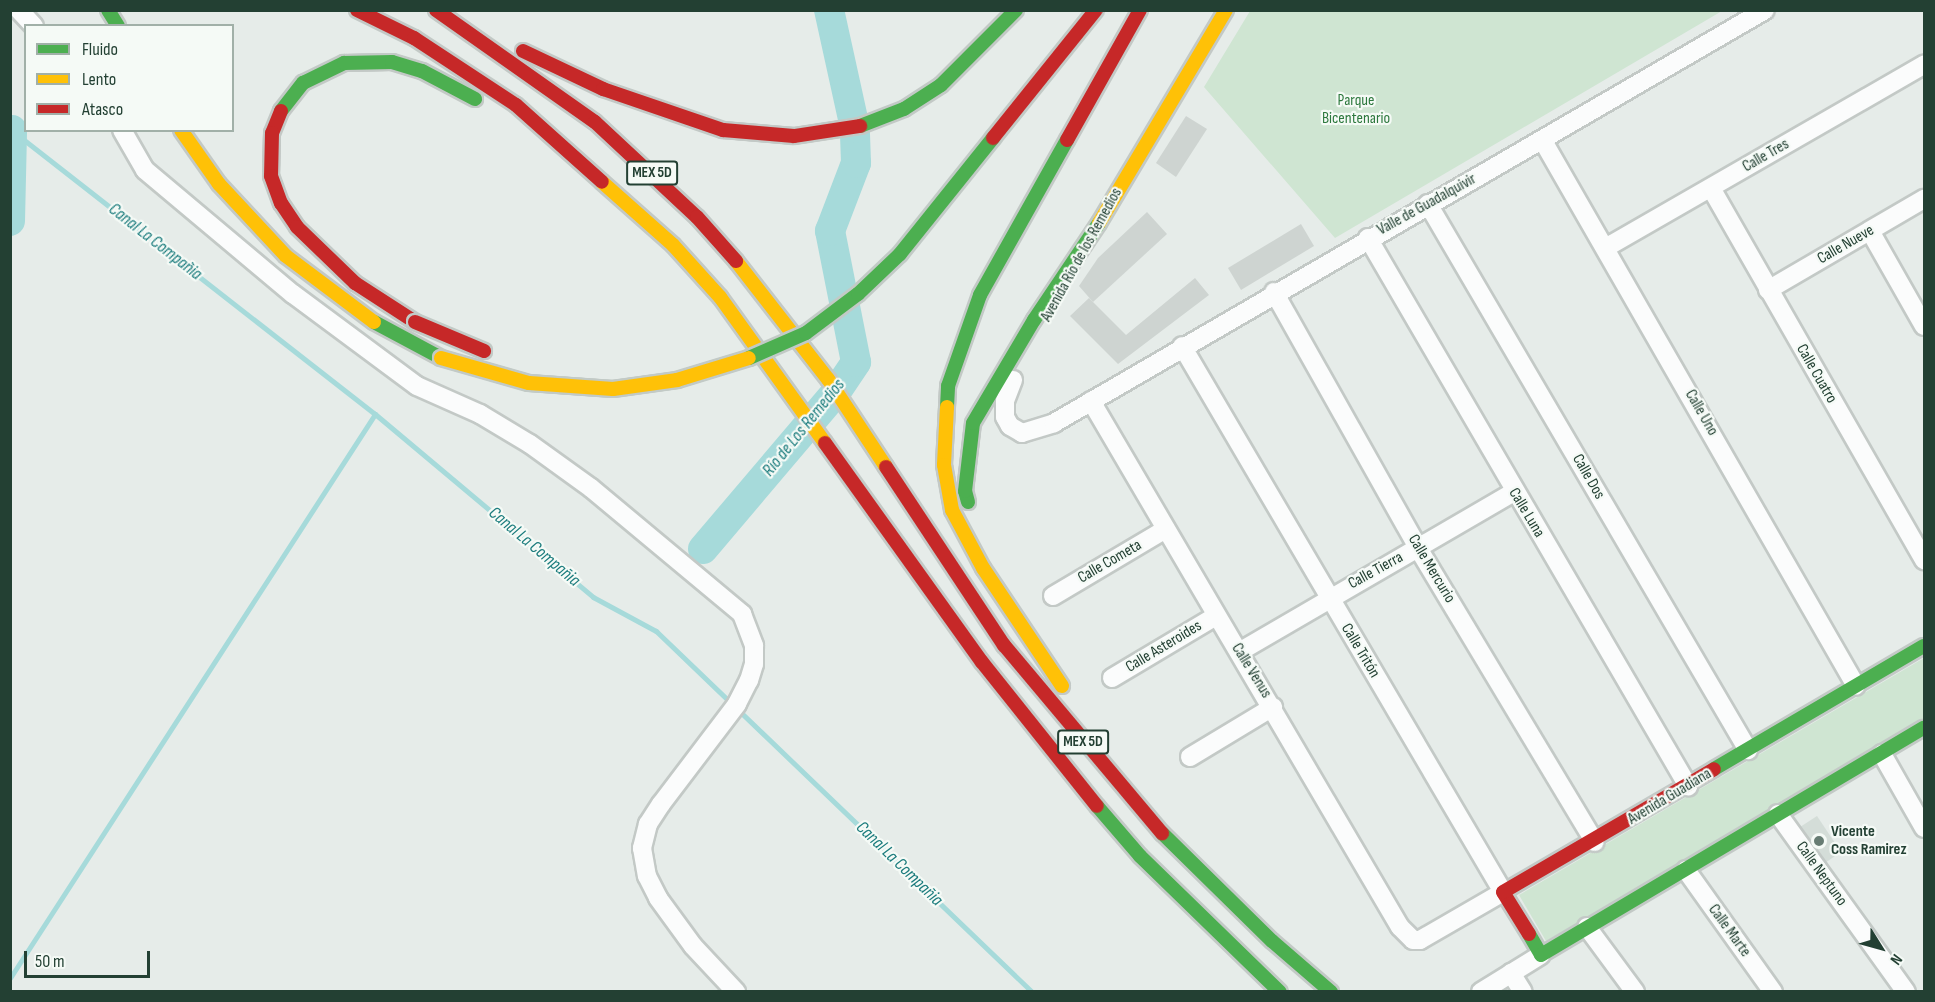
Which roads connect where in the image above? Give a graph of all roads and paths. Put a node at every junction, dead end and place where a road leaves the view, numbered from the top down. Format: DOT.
graph roads {
  1 [pos="19,10"];
  2 [pos="108,10"];
  3 [pos="357,10"];
  4 [pos="438,10"];
  5 [pos="1016,10"];
  6 [pos="1096,10"];
  7 [pos="1140,10"];
  8 [pos="1226,10"];
  9 [pos="1765,10"];
  10 [pos="32,24"];
  11 [pos="117,24"];
  12 [pos="1924,65"];
  13 [pos="486,106"];
  14 [pos="507,117"];
  15 [pos="123,132"];
  16 [pos="182,132"];
  17 [pos="1543,141"];
  18 [pos="580,158"];
  19 [pos="1711,188"];
  20 [pos="1924,199"];
  21 [pos="1428,204"];
  22 [pos="1099,223"];
  23 [pos="1870,231"];
  24 [pos="1368,238"];
  25 [pos="1606,247"];
  26 [pos="1768,290"];
  27 [pos="1274,292"];
  28 [pos="800,311"];
  29 [pos="1924,326"];
  30 [pos="733,344"];
  31 [pos="1182,346"];
  32 [pos="503,357"];
  33 [pos="1090,401"];
  34 [pos="1514,492"];
  35 [pos="1166,529"];
  36 [pos="1418,548"];
  37 [pos="1924,560"];
  38 [pos="983,568"];
  39 [pos="1053,596"];
  40 [pos="1328,598"];
  41 [pos="1216,616"];
  42 [pos="1924,646"];
  43 [pos="1239,652"];
  44 [pos="1112,678"];
  45 [pos="1856,686"];
  46 [pos="1273,707"];
  47 [pos="1924,728"];
  48 [pos="1748,750"];
  49 [pos="1882,754"];
  50 [pos="1190,757"];
  51 [pos="1688,786"];
  52 [pos="1778,814"];
  53 [pos="1924,828"];
  54 [pos="1162,834"];
  55 [pos="1595,842"];
  56 [pos="1686,870"];
  57 [pos="1503,892"];
  58 [pos="1587,927"];
  59 [pos="1413,940"];
  60 [pos="1541,955"];
  61 [pos="1511,973"];
  62 [pos="736,992"];
  63 [pos="1280,992"];
  64 [pos="1331,992"];
  65 [pos="1481,992"];
  66 [pos="1523,992"];
  67 [pos="1635,992"];
  68 [pos="1773,992"];
  69 [pos="1906,992"];
  1 -- 10 [label="street"];
  2 -- 11 [label="main road"];
  3 -- 18 [label="main road, MEX 5D"];
  4 -- 5 [label="main road"];
  4 -- 54 [label="main road, MEX 5D"];
  6 -- 16 [label="main road, bridge"];
  7 -- 38 [label="main road"];
  8 -- 22 [label="main road, Avenida Río de los Remedios"];
  9 -- 17 [label="street, Valle de Guadalquivir"];
  12 -- 19 [label="street, Calle Tres"];
  13 -- 32 [label="main road, bridge"];
  14 -- 18 [label="main road"];
  15 -- 62 [label="street"];
  17 -- 21 [label="street, Valle de Guadalquivir"];
  17 -- 25 [label="street, Calle Uno"];
  18 -- 63 [label="main road, MEX 5D"];
  19 -- 25 [label="street, Calle Tres"];
  19 -- 26 [label="street, Calle Cuatro"];
  20 -- 23 [label="street, Calle Nueve"];
  21 -- 24 [label="street, Valle de Guadalquivir"];
  21 -- 48 [label="street, Calle Dos"];
  22 -- 33 [label="street, Avenida Río de los Remedios"];
  22 -- 38 [label="main road"];
  23 -- 26 [label="street, Calle Nueve"];
  23 -- 29 [label="street"];
  24 -- 27 [label="street, Valle de Guadalquivir"];
  24 -- 34 [label="street, Calle Luna"];
  25 -- 45 [label="street, Calle Uno"];
  26 -- 37 [label="street, Calle Cuatro"];
  27 -- 31 [label="street, Valle de Guadalquivir"];
  27 -- 36 [label="street, Calle Mercurio"];
  28 -- 30 [label="main road"];
  31 -- 33 [label="street, Valle de Guadalquivir"];
  31 -- 40 [label="street, Calle Tritón"];
  33 -- 35 [label="street, Calle Venus"];
  34 -- 36 [label="street, Calle Tierra"];
  34 -- 51 [label="street, Calle Luna"];
  35 -- 39 [label="street, Calle Cometa"];
  35 -- 41 [label="street, Calle Venus"];
  36 -- 40 [label="street, Calle Tierra"];
  36 -- 55 [label="street, Calle Mercurio"];
  38 -- 54 [label="main road"];
  40 -- 43 [label="street, Calle Tierra"];
  40 -- 57 [label="street, Calle Tritón"];
  41 -- 43 [label="street, Calle Venus"];
  41 -- 44 [label="street, Calle Asteroides"];
  42 -- 45 [label="main road, Avenida Guadiana"];
  43 -- 46 [label="street, Calle Venus"];
  45 -- 48 [label="main road, Avenida Guadiana"];
  46 -- 50 [label="street"];
  46 -- 59 [label="street, Calle Venus"];
  47 -- 49 [label="main road"];
  48 -- 51 [label="main road, Avenida Guadiana"];
  49 -- 52 [label="main road"];
  49 -- 53 [label="street"];
  51 -- 55 [label="main road, Avenida Guadiana"];
  52 -- 56 [label="main road"];
  52 -- 69 [label="street, Calle Neptuno"];
  54 -- 64 [label="main road, MEX 5D"];
  55 -- 57 [label="main road, Avenida Guadiana"];
  56 -- 58 [label="main road"];
  56 -- 68 [label="street, Calle Marte"];
  57 -- 59 [label="street, Avenida Guadiana"];
  57 -- 60 [label="main road, Calle Tritón"];
  58 -- 60 [label="main road"];
  58 -- 67 [label="street"];
  60 -- 61 [label="street"];
  61 -- 65 [label="street"];
  61 -- 66 [label="street"];
}
